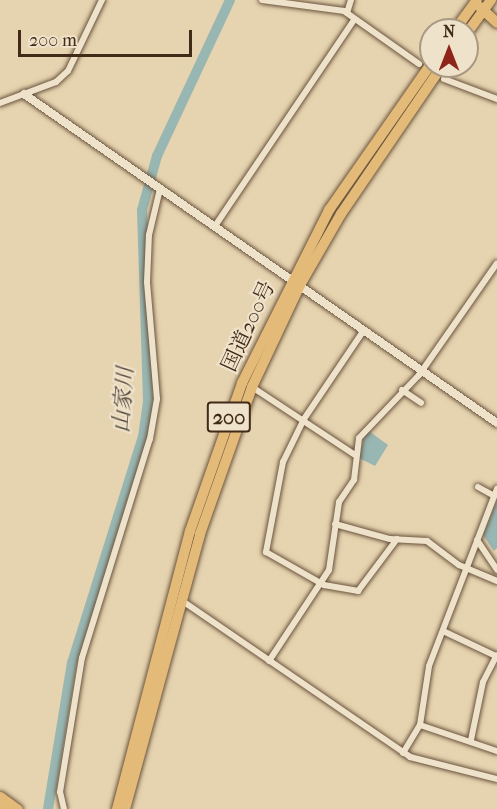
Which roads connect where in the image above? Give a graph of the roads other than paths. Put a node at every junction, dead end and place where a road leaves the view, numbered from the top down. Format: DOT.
graph roads {
  1 [pos="262,0"];
  2 [pos="351,0"];
  3 [pos="491,0"];
  4 [pos="99,1"];
  5 [pos="475,1"];
  6 [pos="484,11"];
  7 [pos="347,13"];
  8 [pos="463,18"];
  9 [pos="479,18"];
  10 [pos="354,20"];
  11 [pos="497,23"];
  12 [pos="419,64"];
  13 [pos="421,78"];
  14 [pos="433,78"];
  15 [pos="444,79"];
  16 [pos="24,93"];
  17 [pos="497,99"];
  18 [pos="0,103"];
  19 [pos="160,189"];
  20 [pos="214,226"];
  21 [pos="497,263"];
  22 [pos="295,282"];
  23 [pos="364,330"];
  24 [pos="422,370"];
  25 [pos="252,387"];
  26 [pos="402,390"];
  27 [pos="421,403"];
  28 [pos="304,419"];
  29 [pos="497,423"];
  30 [pos="355,455"];
  31 [pos="478,487"];
  32 [pos="496,492"];
  33 [pos="335,524"];
  34 [pos="397,539"];
  35 [pos="477,540"];
  36 [pos="463,567"];
  37 [pos="497,570"];
  38 [pos="497,581"];
  39 [pos="321,583"];
  40 [pos="182,600"];
  41 [pos="443,631"];
  42 [pos="497,655"];
  43 [pos="270,661"];
  44 [pos="420,725"];
  45 [pos="471,740"];
  46 [pos="497,751"];
  47 [pos="403,753"];
  48 [pos="497,779"];
  49 [pos="0,795"];
  50 [pos="0,806"];
  51 [pos="11,807"];
  52 [pos="64,809"];
  53 [pos="117,809"];
  54 [pos="125,809"];
  1 -- 7 [label="street"];
  2 -- 7 [label="street"];
  3 -- 6 [label="highway"];
  4 -- 16 [label="street"];
  5 -- 6 [label="highway"];
  5 -- 8 [label="highway"];
  6 -- 9 [label="highway"];
  6 -- 11 [label="highway"];
  7 -- 10 [label="street"];
  10 -- 12 [label="street"];
  10 -- 20 [label="street"];
  13 -- 22 [label="highway, 国道200号 / 200"];
  14 -- 22 [label="highway, 国道200号 / 200"];
  15 -- 17 [label="street"];
  16 -- 18 [label="street"];
  16 -- 19 [label="street"];
  19 -- 20 [label="street"];
  19 -- 52 [label="street"];
  20 -- 22 [label="street"];
  21 -- 24 [label="street"];
  22 -- 23 [label="street"];
  22 -- 25 [label="highway, 国道200号 / 200"];
  22 -- 53 [label="highway, 国道200号 / 200"];
  23 -- 24 [label="street"];
  23 -- 28 [label="street"];
  24 -- 26 [label="street"];
  24 -- 29 [label="street"];
  25 -- 28 [label="street"];
  25 -- 40 [label="highway, 国道200号 / 200"];
  26 -- 27 [label="street"];
  26 -- 30 [label="street"];
  28 -- 30 [label="street"];
  28 -- 39 [label="street"];
  30 -- 33 [label="street"];
  31 -- 32 [label="street"];
  32 -- 35 [label="street"];
  33 -- 34 [label="street"];
  33 -- 39 [label="street"];
  34 -- 36 [label="street"];
  34 -- 39 [label="street"];
  35 -- 36 [label="street"];
  35 -- 37 [label="street"];
  36 -- 38 [label="street"];
  36 -- 41 [label="street"];
  39 -- 43 [label="street"];
  40 -- 43 [label="street"];
  40 -- 54 [label="highway, 国道200号 / 200"];
  41 -- 42 [label="street"];
  41 -- 44 [label="street"];
  42 -- 45 [label="street"];
  43 -- 47 [label="street"];
  44 -- 45 [label="street"];
  44 -- 47 [label="street"];
  45 -- 46 [label="street"];
  47 -- 48 [label="street"];
  49 -- 51 [label="main road"];
  50 -- 51 [label="main road"];
}
